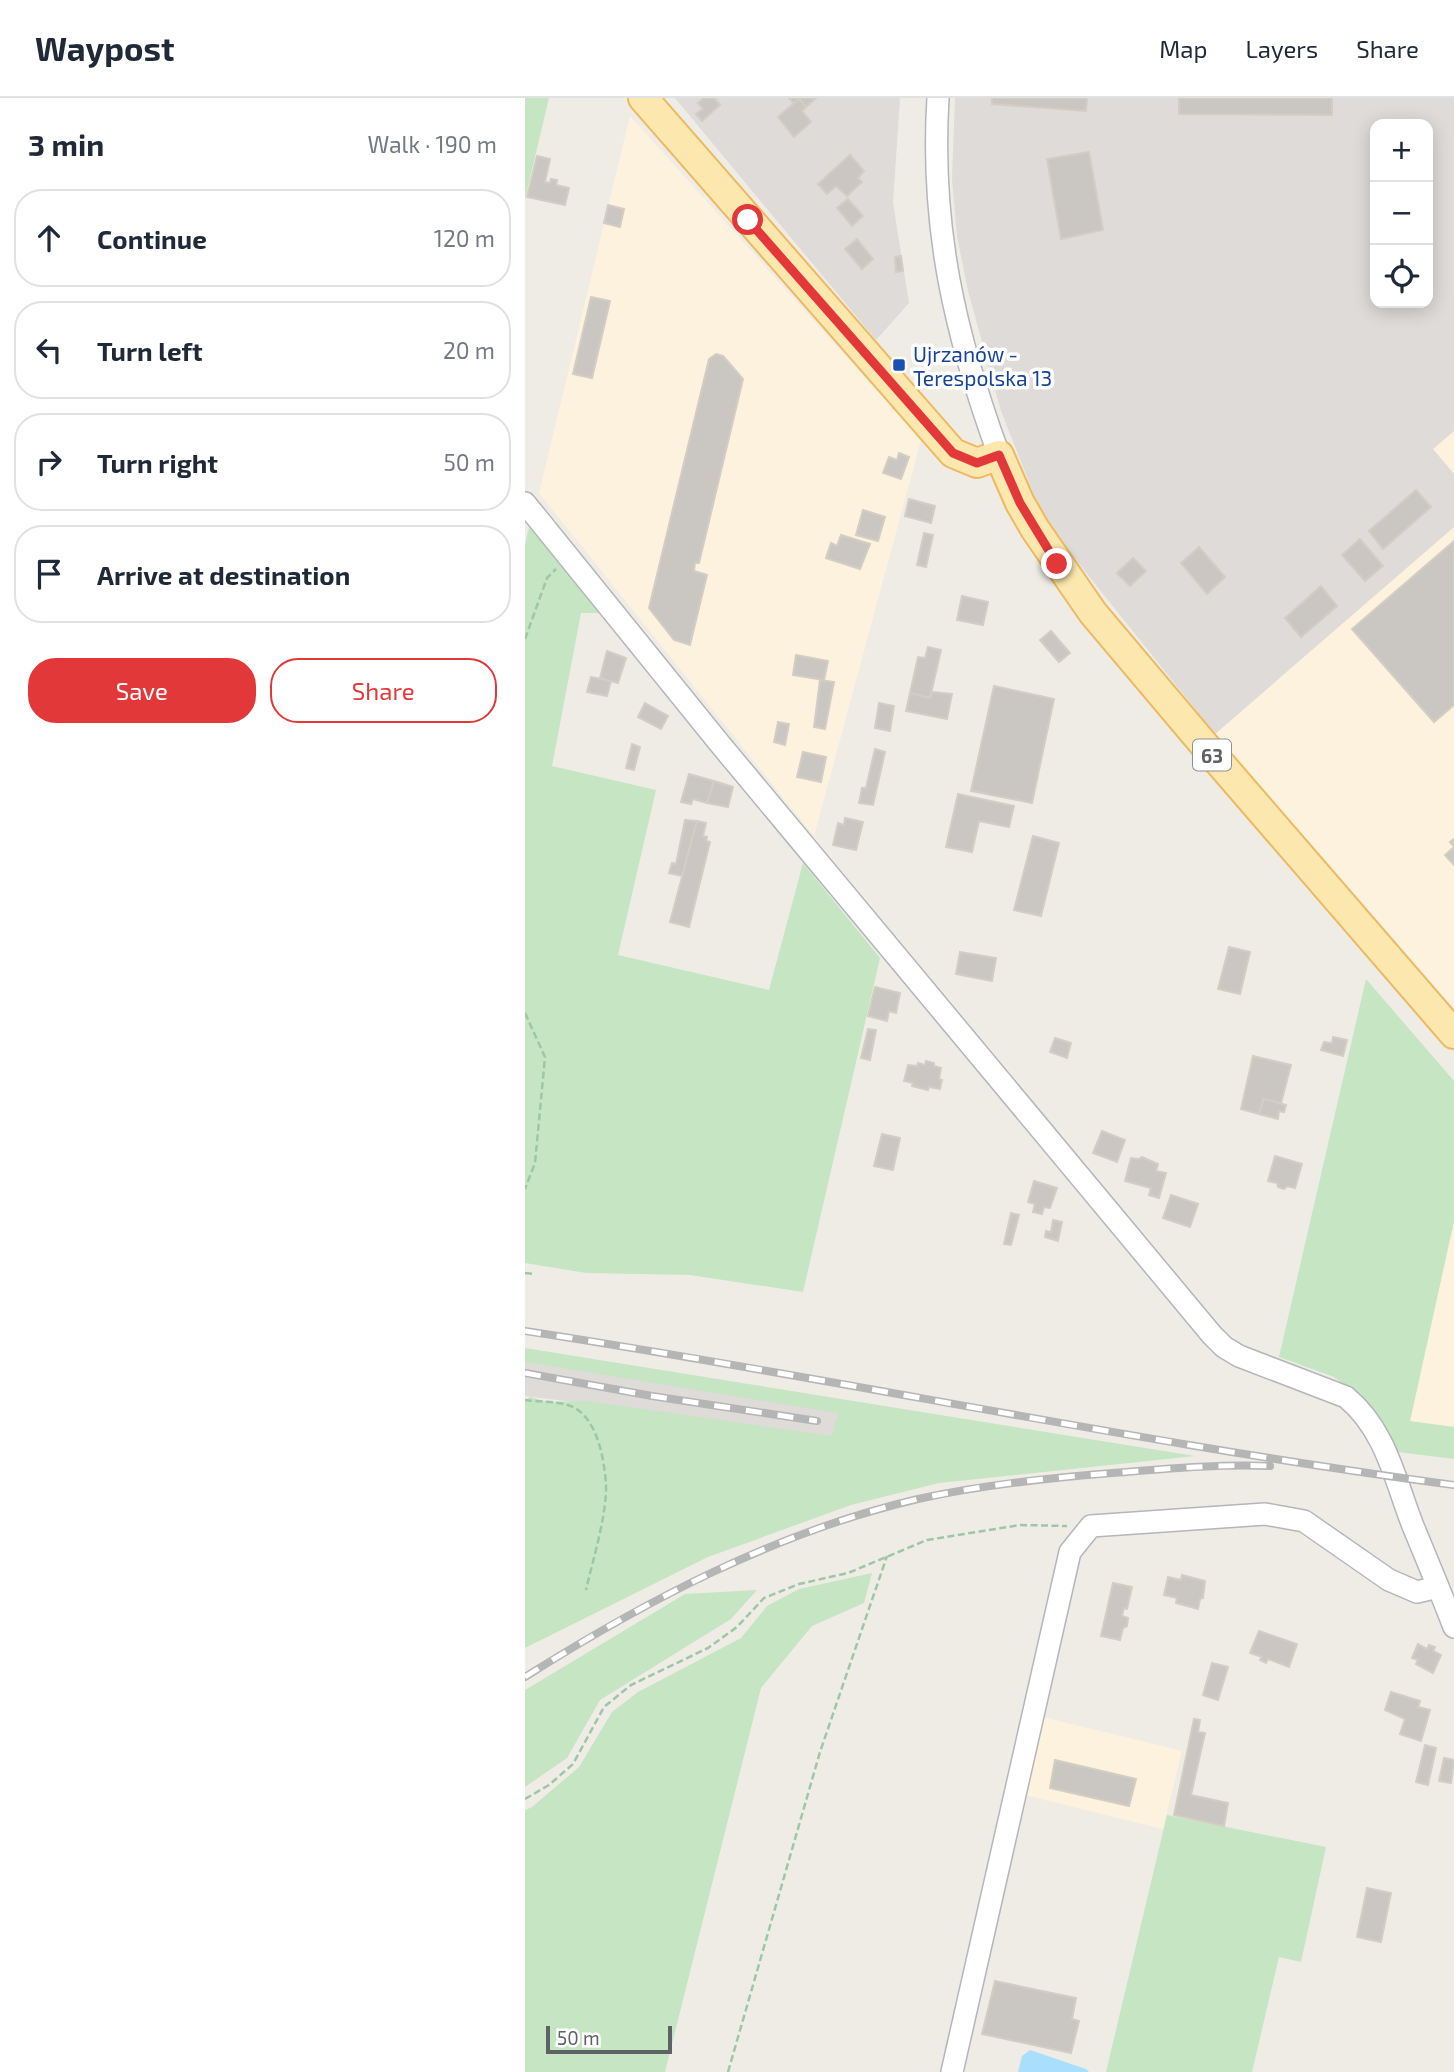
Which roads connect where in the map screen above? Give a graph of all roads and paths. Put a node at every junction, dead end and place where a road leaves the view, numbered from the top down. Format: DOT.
graph roads {
  1 [pos="643,98"];
  2 [pos="938,98"];
  3 [pos="999,455"];
  4 [pos="525,503"];
  5 [pos="569,557"];
  6 [pos="525,639"];
  7 [pos="525,1013"];
  8 [pos="1454,1034"];
  9 [pos="525,1189"];
  10 [pos="525,1273"];
  11 [pos="534,1274"];
  12 [pos="525,1400"];
  13 [pos="1091,1526"];
  14 [pos="887,1556"];
  15 [pos="1444,1588"];
  16 [pos="586,1590"];
  17 [pos="1454,1627"];
  18 [pos="525,1799"];
  19 [pos="728,2072"];
  20 [pos="953,2072"];
  1 -- 3 [label="main road"];
  2 -- 3 [label="street"];
  3 -- 8 [label="main road, 63"];
  4 -- 5 [label="street"];
  5 -- 6 [label="path"];
  5 -- 15 [label="street"];
  7 -- 9 [label="path"];
  10 -- 11 [label="path"];
  12 -- 16 [label="path"];
  13 -- 14 [label="path"];
  13 -- 15 [label="street"];
  13 -- 20 [label="street"];
  14 -- 18 [label="path"];
  14 -- 19 [label="path"];
  15 -- 17 [label="street"];
}
